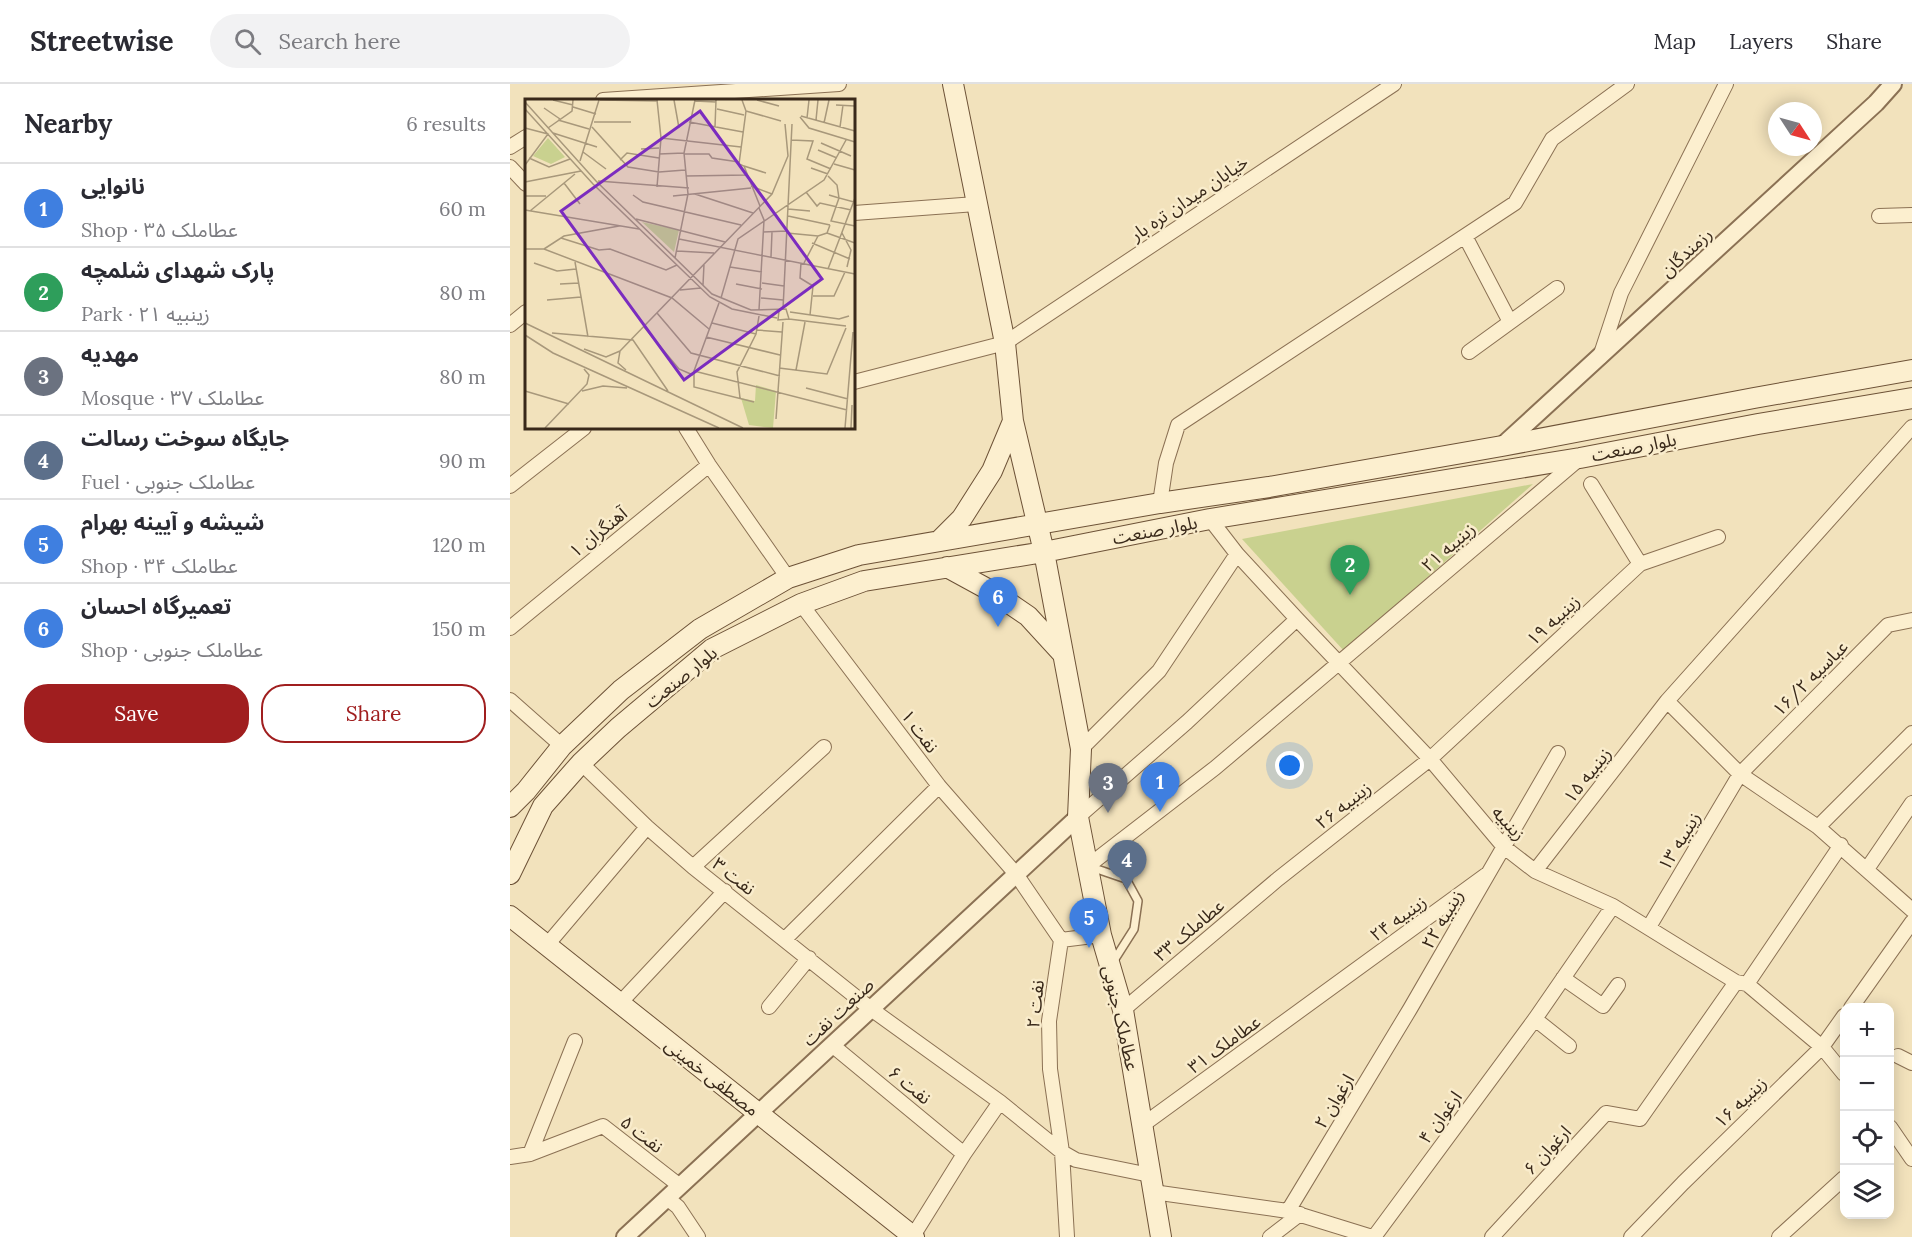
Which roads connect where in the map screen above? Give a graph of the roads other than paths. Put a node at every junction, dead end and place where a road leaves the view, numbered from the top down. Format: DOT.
graph roads {
  1 [pos="839,84"];
  2 [pos="953,84"];
  3 [pos="1394,84"];
  4 [pos="1627,84"];
  5 [pos="1726,84"];
  6 [pos="1893,84"];
  7 [pos="618,99"];
  8 [pos="525,138"];
  9 [pos="510,147"];
  10 [pos="976,204"];
  11 [pos="855,213"];
  12 [pos="1912,215"];
  13 [pos="1879,216"];
  14 [pos="1465,236"];
  15 [pos="1557,288"];
  16 [pos="525,313"];
  17 [pos="1510,322"];
  18 [pos="510,325"];
  19 [pos="1005,343"];
  20 [pos="1469,352"];
  21 [pos="1600,357"];
  22 [pos="1912,370"];
  23 [pos="855,382"];
  24 [pos="1754,398"];
  25 [pos="1912,398"];
  26 [pos="1013,421"];
  27 [pos="1758,424"];
  28 [pos="1912,427"];
  29 [pos="583,429"];
  30 [pos="687,429"];
  31 [pos="1502,446"];
  32 [pos="1581,458"];
  33 [pos="709,465"];
  34 [pos="1591,484"];
  35 [pos="510,486"];
  36 [pos="1269,487"];
  37 [pos="1160,503"];
  38 [pos="1273,508"];
  39 [pos="1210,519"];
  40 [pos="1038,525"];
  41 [pos="1718,537"];
  42 [pos="939,541"];
  43 [pos="1044,552"];
  44 [pos="1237,554"];
  45 [pos="859,555"];
  46 [pos="1640,564"];
  47 [pos="947,567"];
  48 [pos="788,578"];
  49 [pos="864,581"];
  50 [pos="801,604"];
  51 [pos="1297,619"];
  52 [pos="1912,620"];
  53 [pos="510,628"];
  54 [pos="1062,653"];
  55 [pos="1339,664"];
  56 [pos="510,700"];
  57 [pos="1667,701"];
  58 [pos="1912,733"];
  59 [pos="562,746"];
  60 [pos="824,747"];
  61 [pos="1081,749"];
  62 [pos="1558,753"];
  63 [pos="1430,759"];
  64 [pos="581,763"];
  65 [pos="1740,774"];
  66 [pos="939,786"];
  67 [pos="1912,803"];
  68 [pos="510,807"];
  69 [pos="1078,817"];
  70 [pos="646,827"];
  71 [pos="1818,827"];
  72 [pos="1841,845"];
  73 [pos="1504,847"];
  74 [pos="1088,866"];
  75 [pos="693,867"];
  76 [pos="1867,869"];
  77 [pos="1535,871"];
  78 [pos="1491,872"];
  79 [pos="510,874"];
  80 [pos="1016,874"];
  81 [pos="1278,879"];
  82 [pos="725,891"];
  83 [pos="1613,906"];
  84 [pos="1912,910"];
  85 [pos="510,916"];
  86 [pos="1912,922"];
  87 [pos="1649,927"];
  88 [pos="1101,934"];
  89 [pos="785,939"];
  90 [pos="1061,940"];
  91 [pos="547,945"];
  92 [pos="809,958"];
  93 [pos="1110,967"];
  94 [pos="1563,978"];
  95 [pos="1742,983"];
  96 [pos="1618,985"];
  97 [pos="1326,993"];
  98 [pos="620,1003"];
  99 [pos="1855,1003"];
  100 [pos="769,1007"];
  101 [pos="871,1009"];
  102 [pos="1410,1009"];
  103 [pos="1123,1010"];
  104 [pos="1535,1019"];
  105 [pos="1840,1023"];
  106 [pos="575,1041"];
  107 [pos="832,1045"];
  108 [pos="1569,1046"];
  109 [pos="1822,1047"];
  110 [pos="1899,1056"];
  111 [pos="1912,1063"];
  112 [pos="1840,1068"];
  113 [pos="1000,1102"];
  114 [pos="758,1113"];
  115 [pos="1144,1124"];
  116 [pos="1894,1137"];
  117 [pos="1062,1152"];
  118 [pos="530,1154"];
  119 [pos="964,1154"];
  120 [pos="510,1157"];
  121 [pos="1912,1159"];
  122 [pos="1840,1182"];
  123 [pos="1151,1183"];
  124 [pos="680,1186"];
  125 [pos="667,1198"];
  126 [pos="1294,1212"];
  127 [pos="906,1234"];
  128 [pos="625,1237"];
  129 [pos="698,1237"];
  130 [pos="1068,1237"];
  131 [pos="1161,1237"];
  132 [pos="1270,1237"];
  133 [pos="1373,1237"];
  134 [pos="1492,1237"];
  135 [pos="1631,1237"];
  136 [pos="1779,1237"];
  1 -- 7 [label="street"];
  2 -- 10 [label="main road, عطاملک جنوبی"];
  3 -- 19 [label="street, خیابان میدان تره بار"];
  4 -- 14 [label="street"];
  5 -- 21 [label="street"];
  6 -- 21 [label="street, رزمندگان"];
  8 -- 9 [label="street"];
  10 -- 11 [label="street"];
  10 -- 19 [label="main road, عطاملک جنوبی"];
  12 -- 13 [label="street"];
  14 -- 17 [label="street"];
  14 -- 37 [label="street"];
  15 -- 17 [label="street"];
  16 -- 18 [label="street"];
  17 -- 20 [label="street"];
  19 -- 23 [label="street, خیابان میدان تره بار"];
  19 -- 26 [label="main road, عطاملک جنوبی"];
  21 -- 31 [label="street, رزمندگان"];
  22 -- 24 [label="main road, بلوار صنعت"];
  24 -- 27 [label="main road"];
  24 -- 31 [label="main road, بلوار صنعت"];
  25 -- 27 [label="main road, بلوار صنعت"];
  26 -- 40 [label="main road, عطاملک جنوبی"];
  26 -- 42 [label="main road"];
  27 -- 32 [label="main road, بلوار صنعت"];
  28 -- 57 [label="street, زینبیه ۱۵"];
  29 -- 35 [label="street"];
  30 -- 33 [label="street"];
  31 -- 36 [label="main road, بلوار صنعت"];
  32 -- 38 [label="main road, بلوار صنعت"];
  32 -- 55 [label="street, زینبیه ۲۱"];
  33 -- 48 [label="street"];
  33 -- 53 [label="street, آهنگران ۱"];
  34 -- 46 [label="street"];
  36 -- 37 [label="main road, بلوار صنعت"];
  36 -- 38 [label="main road"];
  37 -- 40 [label="main road, بلوار صنعت"];
  38 -- 39 [label="main road, بلوار صنعت"];
  39 -- 43 [label="main road, بلوار صنعت"];
  39 -- 44 [label="street, زینبیه"];
  40 -- 42 [label="main road, بلوار صنعت"];
  40 -- 43 [label="main road, عطاملک جنوبی"];
  41 -- 46 [label="street, زینبیه ۱۹"];
  42 -- 45 [label="main road, بلوار صنعت"];
  43 -- 47 [label="main road, بلوار صنعت"];
  43 -- 54 [label="main road, عطاملک جنوبی"];
  44 -- 51 [label="street, زینبیه"];
  44 -- 61 [label="street"];
  45 -- 48 [label="main road, بلوار صنعت"];
  45 -- 49 [label="main road"];
  46 -- 63 [label="street, زینبیه ۱۹"];
  47 -- 49 [label="main road, بلوار صنعت"];
  47 -- 54 [label="main road"];
  48 -- 59 [label="main road, بلوار صنعت"];
  49 -- 50 [label="main road, بلوار صنعت"];
  50 -- 64 [label="main road, بلوار صنعت"];
  50 -- 66 [label="street, نفت ۱"];
  51 -- 55 [label="street, زینبیه"];
  51 -- 69 [label="street"];
  52 -- 65 [label="street, عباسیه ۱۶/۲"];
  54 -- 61 [label="main road, عطاملک جنوبی"];
  55 -- 63 [label="street, زینبیه"];
  55 -- 74 [label="street, زینبیه ۲۱"];
  56 -- 59 [label="street"];
  57 -- 65 [label="street"];
  57 -- 77 [label="street, زینبیه ۱۵"];
  58 -- 71 [label="street"];
  59 -- 68 [label="main road, بلوار صنعت"];
  60 -- 75 [label="street"];
  61 -- 69 [label="main road, عطاملک جنوبی"];
  62 -- 73 [label="street, زینبیه ۲۲"];
  63 -- 73 [label="street, زینبیه"];
  63 -- 81 [label="street, زینبیه ۲۶"];
  64 -- 70 [label="street, نفت ۳"];
  64 -- 79 [label="main road, بلوار صنعت"];
  65 -- 71 [label="street"];
  65 -- 87 [label="street, زینبیه ۱۳"];
  66 -- 80 [label="street, نفت ۱"];
  66 -- 89 [label="street"];
  67 -- 76 [label="street"];
  69 -- 74 [label="main road, عطاملک جنوبی"];
  69 -- 80 [label="street, صنعت نفت"];
  70 -- 75 [label="street, نفت ۳"];
  70 -- 91 [label="street"];
  71 -- 72 [label="street"];
  72 -- 76 [label="street"];
  72 -- 95 [label="street"];
  73 -- 77 [label="street, زینبیه"];
  73 -- 78 [label="street, زینبیه ۲۲"];
  74 -- 88 [label="main road, عطاملک جنوبی"];
  74 -- 93 [label="lane"];
  75 -- 82 [label="street, نفت ۳"];
  76 -- 84 [label="street"];
  77 -- 83 [label="street, زینبیه"];
  78 -- 97 [label="street, زینبیه ۲۴"];
  78 -- 102 [label="street, زینبیه ۲۲"];
  80 -- 90 [label="street"];
  80 -- 101 [label="street, صنعت نفت"];
  81 -- 103 [label="street, عطاملک ۳۳"];
  82 -- 89 [label="street, نفت ۳"];
  82 -- 98 [label="street"];
  83 -- 87 [label="street, زینبیه"];
  83 -- 94 [label="street, ارغوان ۴"];
  85 -- 91 [label="main road, مصطفی خمینی"];
  86 -- 99 [label="street"];
  87 -- 95 [label="street, زینبیه"];
  88 -- 90 [label="street"];
  88 -- 93 [label="main road, عطاملک جنوبی"];
  89 -- 92 [label="street, نفت ۳"];
  90 -- 117 [label="street, نفت ۲"];
  91 -- 98 [label="main road, مصطفی خمینی"];
  92 -- 100 [label="street"];
  92 -- 101 [label="street, نفت ۳"];
  93 -- 103 [label="main road, عطاملک جنوبی"];
  94 -- 96 [label="street"];
  94 -- 104 [label="street, ارغوان ۴"];
  95 -- 109 [label="street, زینبیه"];
  95 -- 134 [label="street, ارغوان ۶"];
  97 -- 115 [label="street, عطاملک ۳۱"];
  98 -- 114 [label="main road, مصطفی خمینی"];
  101 -- 107 [label="street, صنعت نفت"];
  101 -- 113 [label="street, نفت ۳"];
  102 -- 126 [label="street, ارغوان ۲"];
  103 -- 115 [label="main road, عطاملک جنوبی"];
  104 -- 108 [label="street"];
  104 -- 133 [label="street, ارغوان ۴"];
  105 -- 109 [label="street, زینبیه ۱۶"];
  106 -- 118 [label="street"];
  107 -- 114 [label="street, صنعت نفت"];
  107 -- 119 [label="street, نفت ۶"];
  109 -- 112 [label="street, زینبیه"];
  109 -- 135 [label="street, زینبیه ۱۶"];
  110 -- 111 [label="street"];
  113 -- 117 [label="street, نفت ۳"];
  113 -- 119 [label="street"];
  114 -- 124 [label="street, صنعت نفت"];
  114 -- 127 [label="main road, مصطفی خمینی"];
  115 -- 123 [label="main road, عطاملک جنوبی"];
  116 -- 121 [label="street"];
  117 -- 123 [label="street, نفت ۳"];
  117 -- 130 [label="street, نفت ۲"];
  118 -- 120 [label="street, نفت ۵"];
  118 -- 124 [label="street, نفت ۵"];
  119 -- 127 [label="street"];
  122 -- 136 [label="street"];
  123 -- 126 [label="street, نفت ۳"];
  123 -- 131 [label="main road, عطاملک جنوبی"];
  124 -- 125 [label="street, صنعت نفت"];
  125 -- 128 [label="street, صنعت نفت"];
  125 -- 129 [label="street"];
  126 -- 132 [label="street"];
  126 -- 133 [label="street, نفت ۳"];
}
